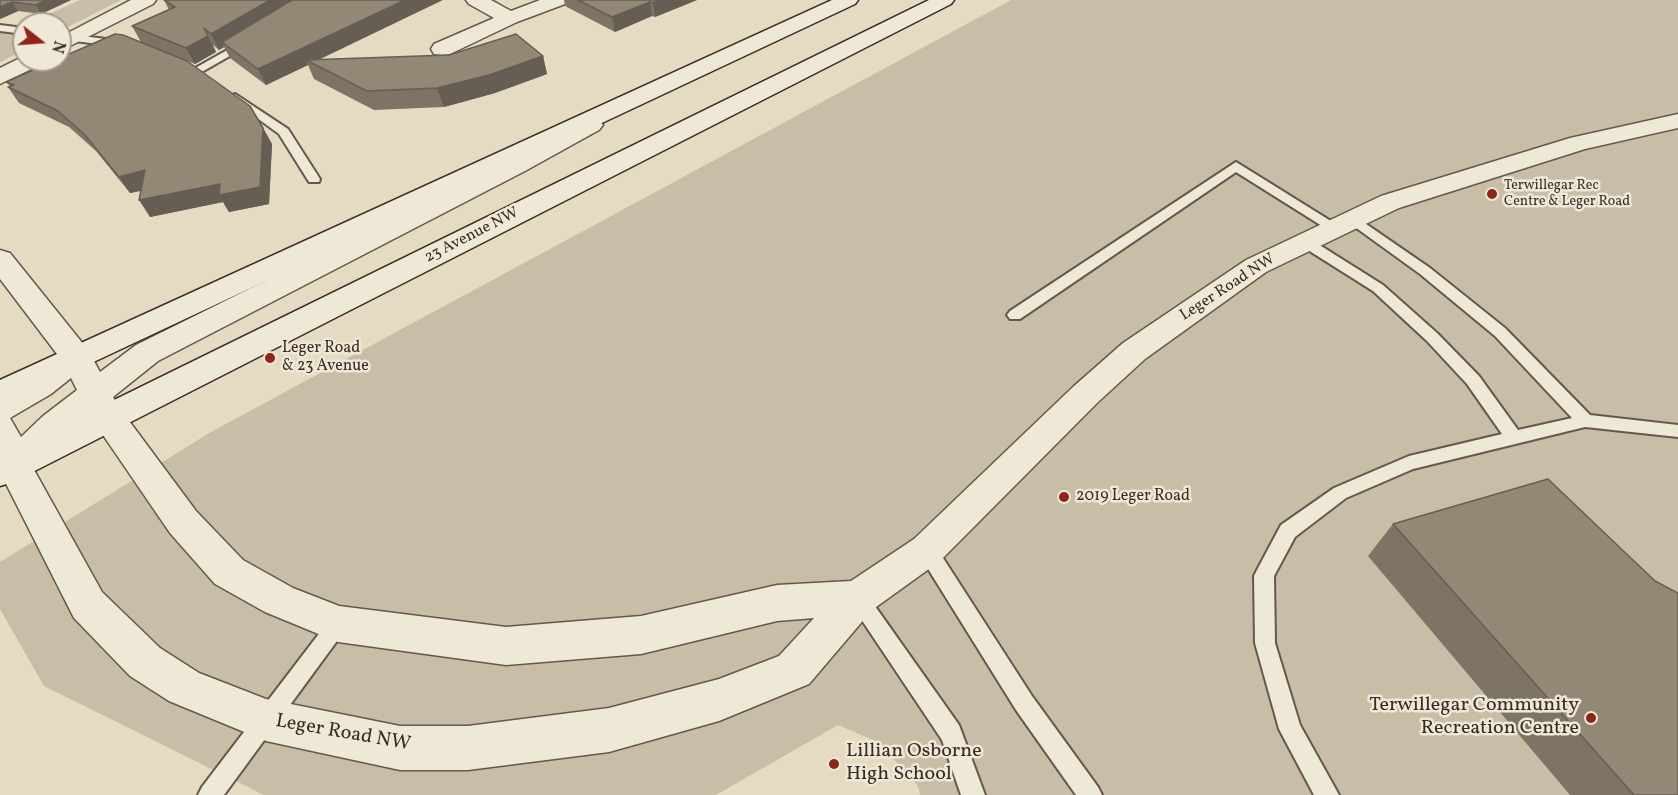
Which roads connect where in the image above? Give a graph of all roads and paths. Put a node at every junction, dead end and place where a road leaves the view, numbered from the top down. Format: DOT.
graph roads {
  1 [pos="146,0"];
  2 [pos="476,0"];
  3 [pos="558,0"];
  4 [pos="848,0"];
  5 [pos="944,0"];
  6 [pos="510,18"];
  7 [pos="258,35"];
  8 [pos="72,37"];
  9 [pos="72,40"];
  10 [pos="135,45"];
  11 [pos="442,49"];
  12 [pos="210,80"];
  13 [pos="662,86"];
  14 [pos="229,93"];
  15 [pos="1678,120"];
  16 [pos="314,179"];
  17 [pos="1344,224"];
  18 [pos="1305,242"];
  19 [pos="0,259"];
  20 [pos="1015,315"];
  21 [pos="77,358"];
  22 [pos="0,394"];
  23 [pos="102,405"];
  24 [pos="0,409"];
  25 [pos="1585,421"];
  26 [pos="0,428"];
  27 [pos="1678,431"];
  28 [pos="1514,438"];
  29 [pos="7,469"];
  30 [pos="927,550"];
  31 [pos="858,597"];
  32 [pos="338,624"];
  33 [pos="266,720"];
  34 [pos="1325,794"];
  35 [pos="210,795"];
  36 [pos="974,795"];
  37 [pos="1090,795"];
  1 -- 8 [label="street"];
  2 -- 6 [label="street"];
  3 -- 6 [label="street"];
  4 -- 13 [label="street"];
  5 -- 23 [label="street, 23 Avenue NW"];
  6 -- 11 [label="street"];
  7 -- 12 [label="lane"];
  9 -- 10 [label="lane"];
  13 -- 21 [label="street"];
  13 -- 23 [label="street"];
  14 -- 16 [label="lane"];
  15 -- 17 [label="street, Leger Road NW"];
  17 -- 18 [label="street, Leger Road NW"];
  17 -- 20 [label="lane"];
  17 -- 25 [label="lane"];
  18 -- 28 [label="lane"];
  18 -- 30 [label="street, Leger Road NW"];
  19 -- 21 [label="street"];
  21 -- 22 [label="street"];
  21 -- 23 [label="street"];
  21 -- 24 [label="street"];
  23 -- 29 [label="street, 23 Avenue NW"];
  23 -- 32 [label="street"];
  25 -- 27 [label="lane"];
  25 -- 28 [label="lane"];
  26 -- 29 [label="street, Leger Road NW"];
  28 -- 34 [label="lane"];
  29 -- 33 [label="street, Leger Road NW"];
  30 -- 31 [label="street, Leger Road NW"];
  30 -- 37 [label="lane"];
  31 -- 32 [label="street"];
  31 -- 33 [label="street, Leger Road NW"];
  31 -- 36 [label="lane"];
  32 -- 33 [label="lane"];
  33 -- 35 [label="lane"];
}
